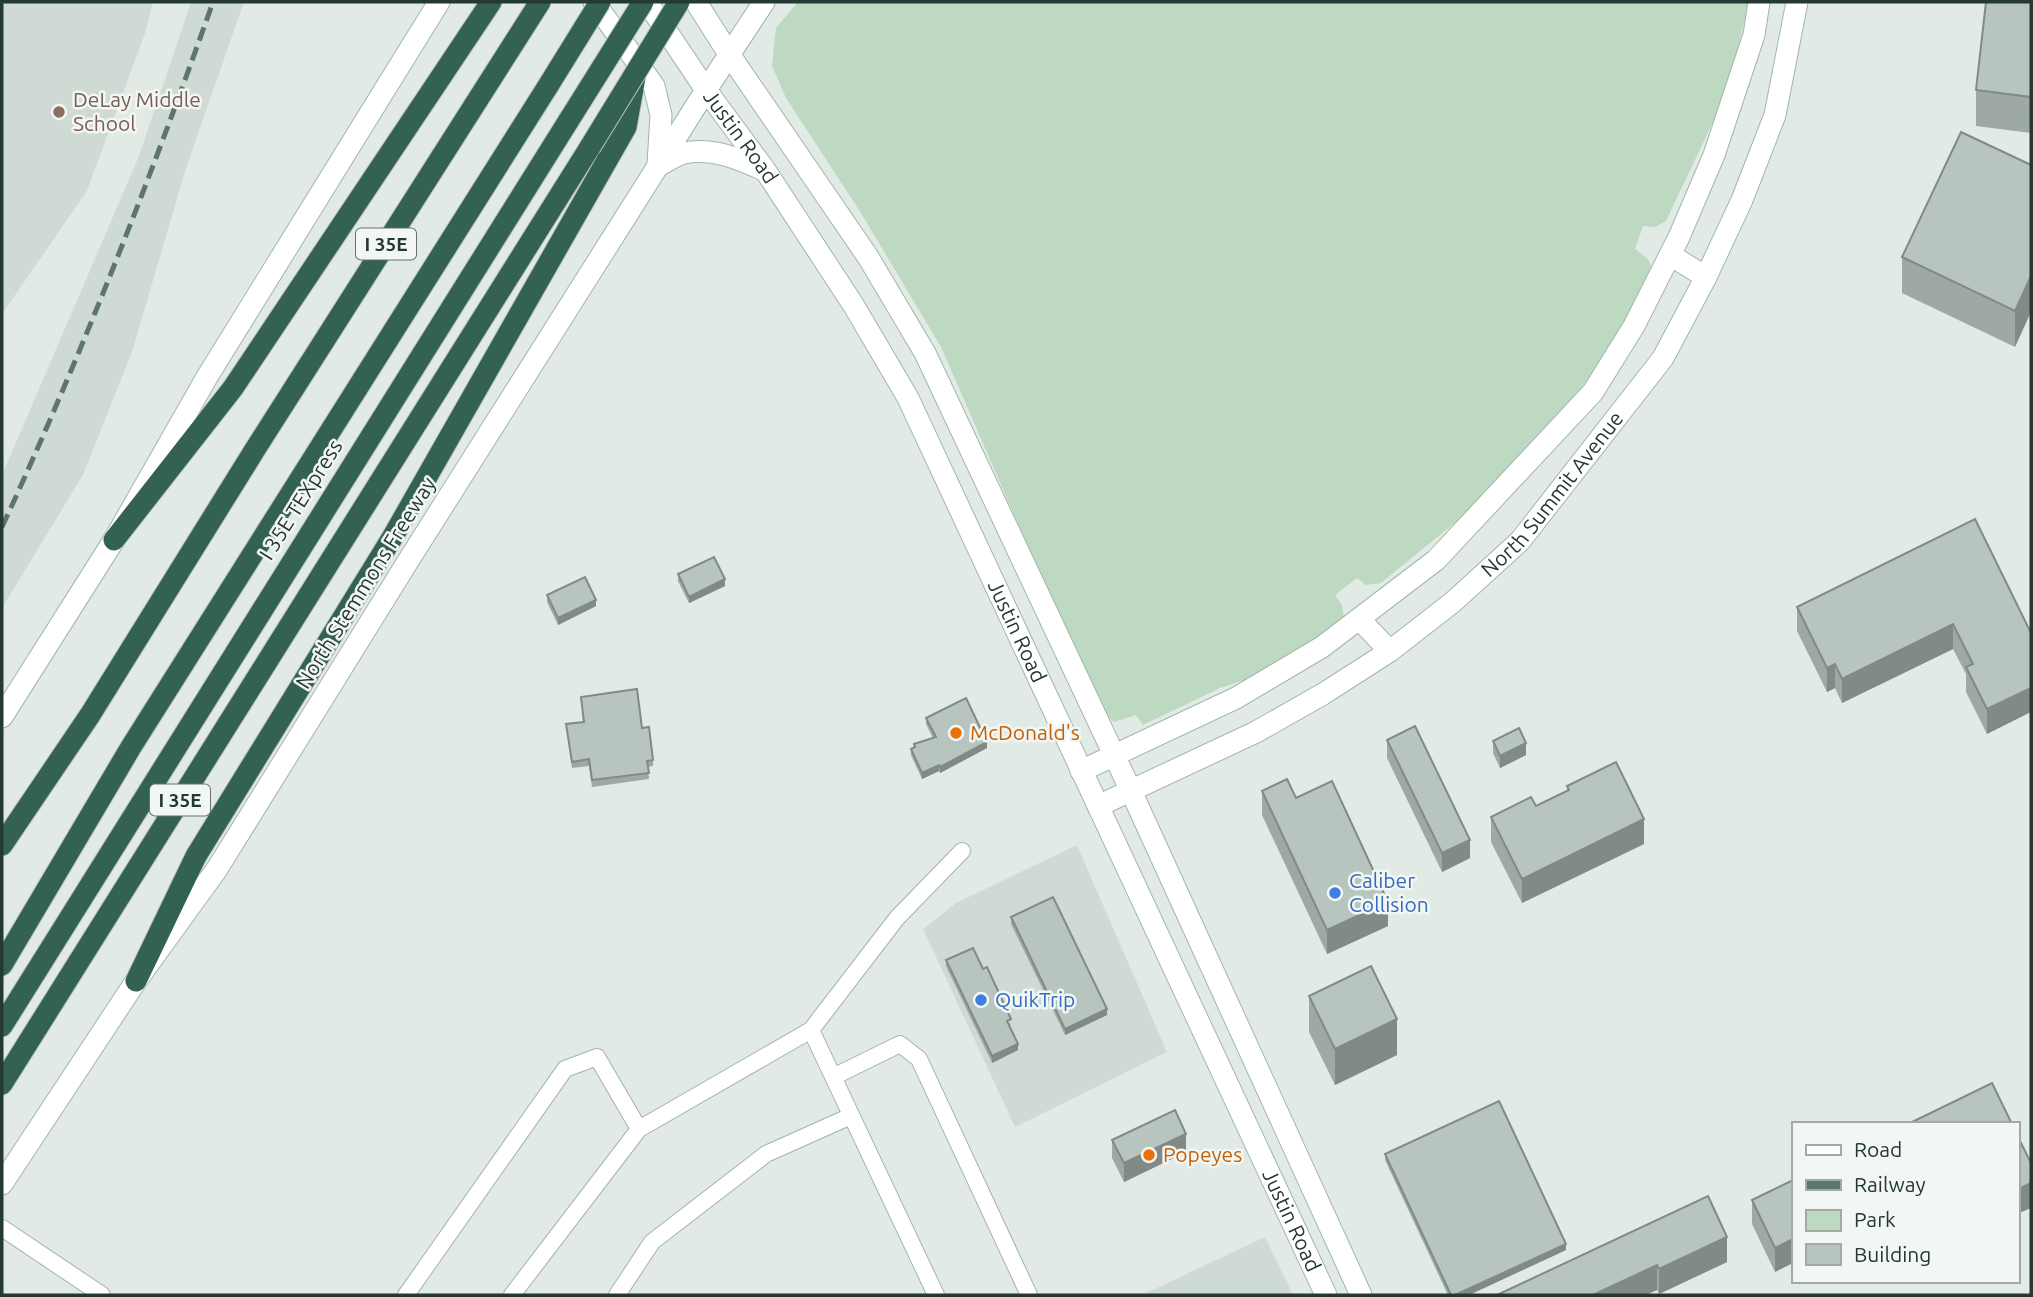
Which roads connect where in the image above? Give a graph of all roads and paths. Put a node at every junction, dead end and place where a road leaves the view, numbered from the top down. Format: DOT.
graph roads {
  1 [pos="439,2"];
  2 [pos="491,2"];
  3 [pos="540,2"];
  4 [pos="594,2"];
  5 [pos="600,2"];
  6 [pos="645,2"];
  7 [pos="679,2"];
  8 [pos="696,2"];
  9 [pos="764,2"];
  10 [pos="1759,2"];
  11 [pos="1797,2"];
  12 [pos="729,54"];
  13 [pos="636,70"];
  14 [pos="706,90"];
  15 [pos="658,166"];
  16 [pos="765,170"];
  17 [pos="1670,255"];
  18 [pos="1706,277"];
  19 [pos="114,540"];
  20 [pos="1359,619"];
  21 [pos="1390,651"];
  22 [pos="2,717"];
  23 [pos="1113,754"];
  24 [pos="1081,771"];
  25 [pos="1131,791"];
  26 [pos="1098,806"];
  27 [pos="2,845"];
  28 [pos="962,851"];
  29 [pos="2,965"];
  30 [pos="135,981"];
  31 [pos="2,1026"];
  32 [pos="811,1030"];
  33 [pos="833,1077"];
  34 [pos="2,1084"];
  35 [pos="852,1116"];
  36 [pos="639,1129"];
  37 [pos="2,1184"];
  38 [pos="2,1228"];
  39 [pos="102,1295"];
  40 [pos="406,1295"];
  41 [pos="512,1295"];
  42 [pos="617,1295"];
  43 [pos="936,1295"];
  44 [pos="1029,1295"];
  45 [pos="1326,1295"];
  46 [pos="1361,1295"];
  1 -- 19 [label="main road"];
  2 -- 19 [label="highway"];
  3 -- 27 [label="highway, I 35E"];
  4 -- 15 [label="main road"];
  5 -- 29 [label="highway, bridge"];
  6 -- 14 [label="main road, Justin Road"];
  6 -- 31 [label="highway, I 35E TEXpress, bridge"];
  7 -- 13 [label="highway, North Stemmons Freeway / I 35E, bridge"];
  8 -- 12 [label="main road, Justin Road"];
  9 -- 12 [label="main road, North Stemmons Freeway"];
  10 -- 17 [label="main road, North Summit Avenue"];
  11 -- 18 [label="main road, North Summit Avenue"];
  12 -- 14 [label="main road, North Stemmons Freeway"];
  12 -- 23 [label="main road, Justin Road"];
  13 -- 30 [label="highway"];
  13 -- 34 [label="highway, North Stemmons Freeway / I 35E, bridge"];
  14 -- 15 [label="main road, North Stemmons Freeway"];
  14 -- 16 [label="main road, Justin Road"];
  15 -- 16 [label="main road"];
  15 -- 30 [label="main road, North Stemmons Freeway"];
  16 -- 24 [label="main road, Justin Road"];
  17 -- 18 [label="main road"];
  17 -- 20 [label="main road, North Summit Avenue"];
  18 -- 21 [label="main road, North Summit Avenue"];
  19 -- 22 [label="main road"];
  20 -- 21 [label="main road"];
  20 -- 23 [label="main road, North Summit Avenue"];
  21 -- 25 [label="main road, North Summit Avenue"];
  23 -- 24 [label="main road, North Summit Avenue"];
  23 -- 25 [label="main road, Justin Road"];
  24 -- 26 [label="main road, Justin Road"];
  25 -- 26 [label="main road, North Summit Avenue"];
  25 -- 46 [label="main road, Justin Road"];
  26 -- 45 [label="main road, Justin Road"];
  28 -- 32 [label="street"];
  30 -- 37 [label="main road, North Stemmons Freeway"];
  32 -- 33 [label="street"];
  32 -- 36 [label="street"];
  33 -- 35 [label="street"];
  33 -- 44 [label="street"];
  35 -- 42 [label="street"];
  35 -- 43 [label="street"];
  36 -- 40 [label="street"];
  36 -- 41 [label="street"];
  38 -- 39 [label="street"];
}
